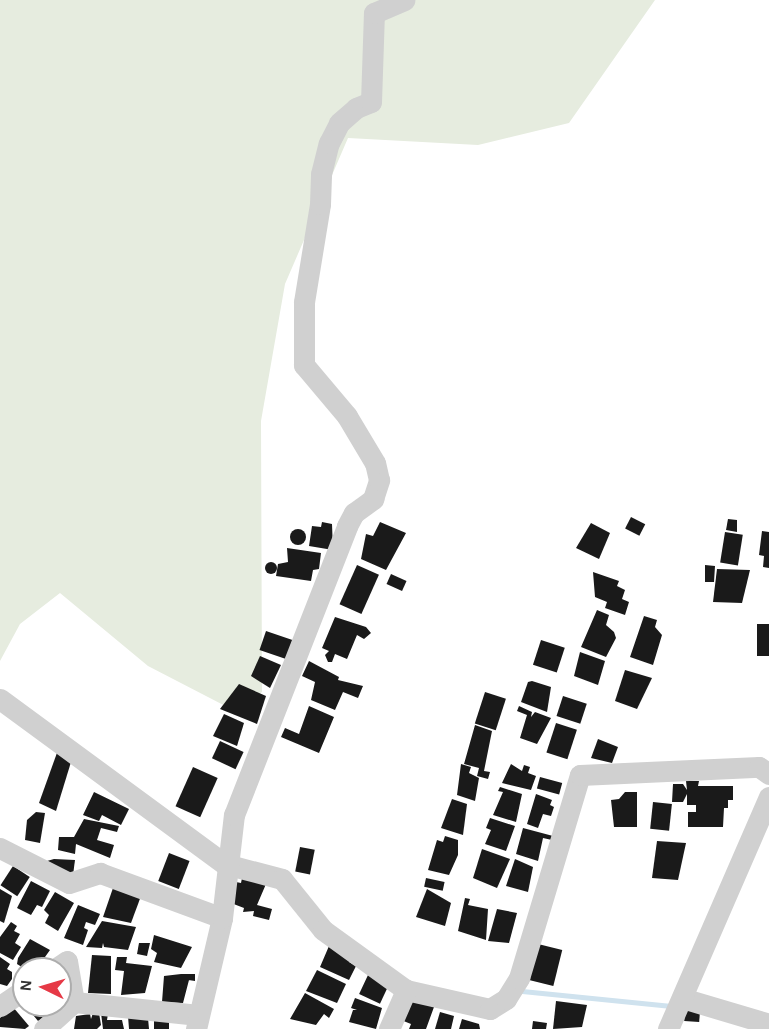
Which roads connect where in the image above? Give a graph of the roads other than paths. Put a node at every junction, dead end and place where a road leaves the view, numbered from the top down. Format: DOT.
graph roads {
  1 [pos="404,0"];
  2 [pos="0,699"];
  3 [pos="769,774"];
  4 [pos="769,797"];
  5 [pos="0,848"];
  6 [pos="225,864"];
  7 [pos="222,918"];
  8 [pos="406,990"];
  9 [pos="72,992"];
  10 [pos="682,998"];
  11 [pos="74,1002"];
  12 [pos="489,1019"];
  13 [pos="197,1022"];
  14 [pos="769,1024"];
  15 [pos="44,1029"];
  16 [pos="389,1029"];
  17 [pos="668,1029"];
  1 -- 6 [label="street"];
  2 -- 6 [label="street"];
  3 -- 12 [label="street"];
  4 -- 10 [label="street"];
  5 -- 7 [label="street"];
  6 -- 7 [label="street"];
  6 -- 8 [label="street"];
  7 -- 13 [label="street"];
  8 -- 12 [label="street"];
  8 -- 16 [label="street"];
  9 -- 11 [label="street"];
  10 -- 14 [label="street"];
  10 -- 17 [label="street"];
  11 -- 13 [label="street"];
  11 -- 15 [label="street"];
}
